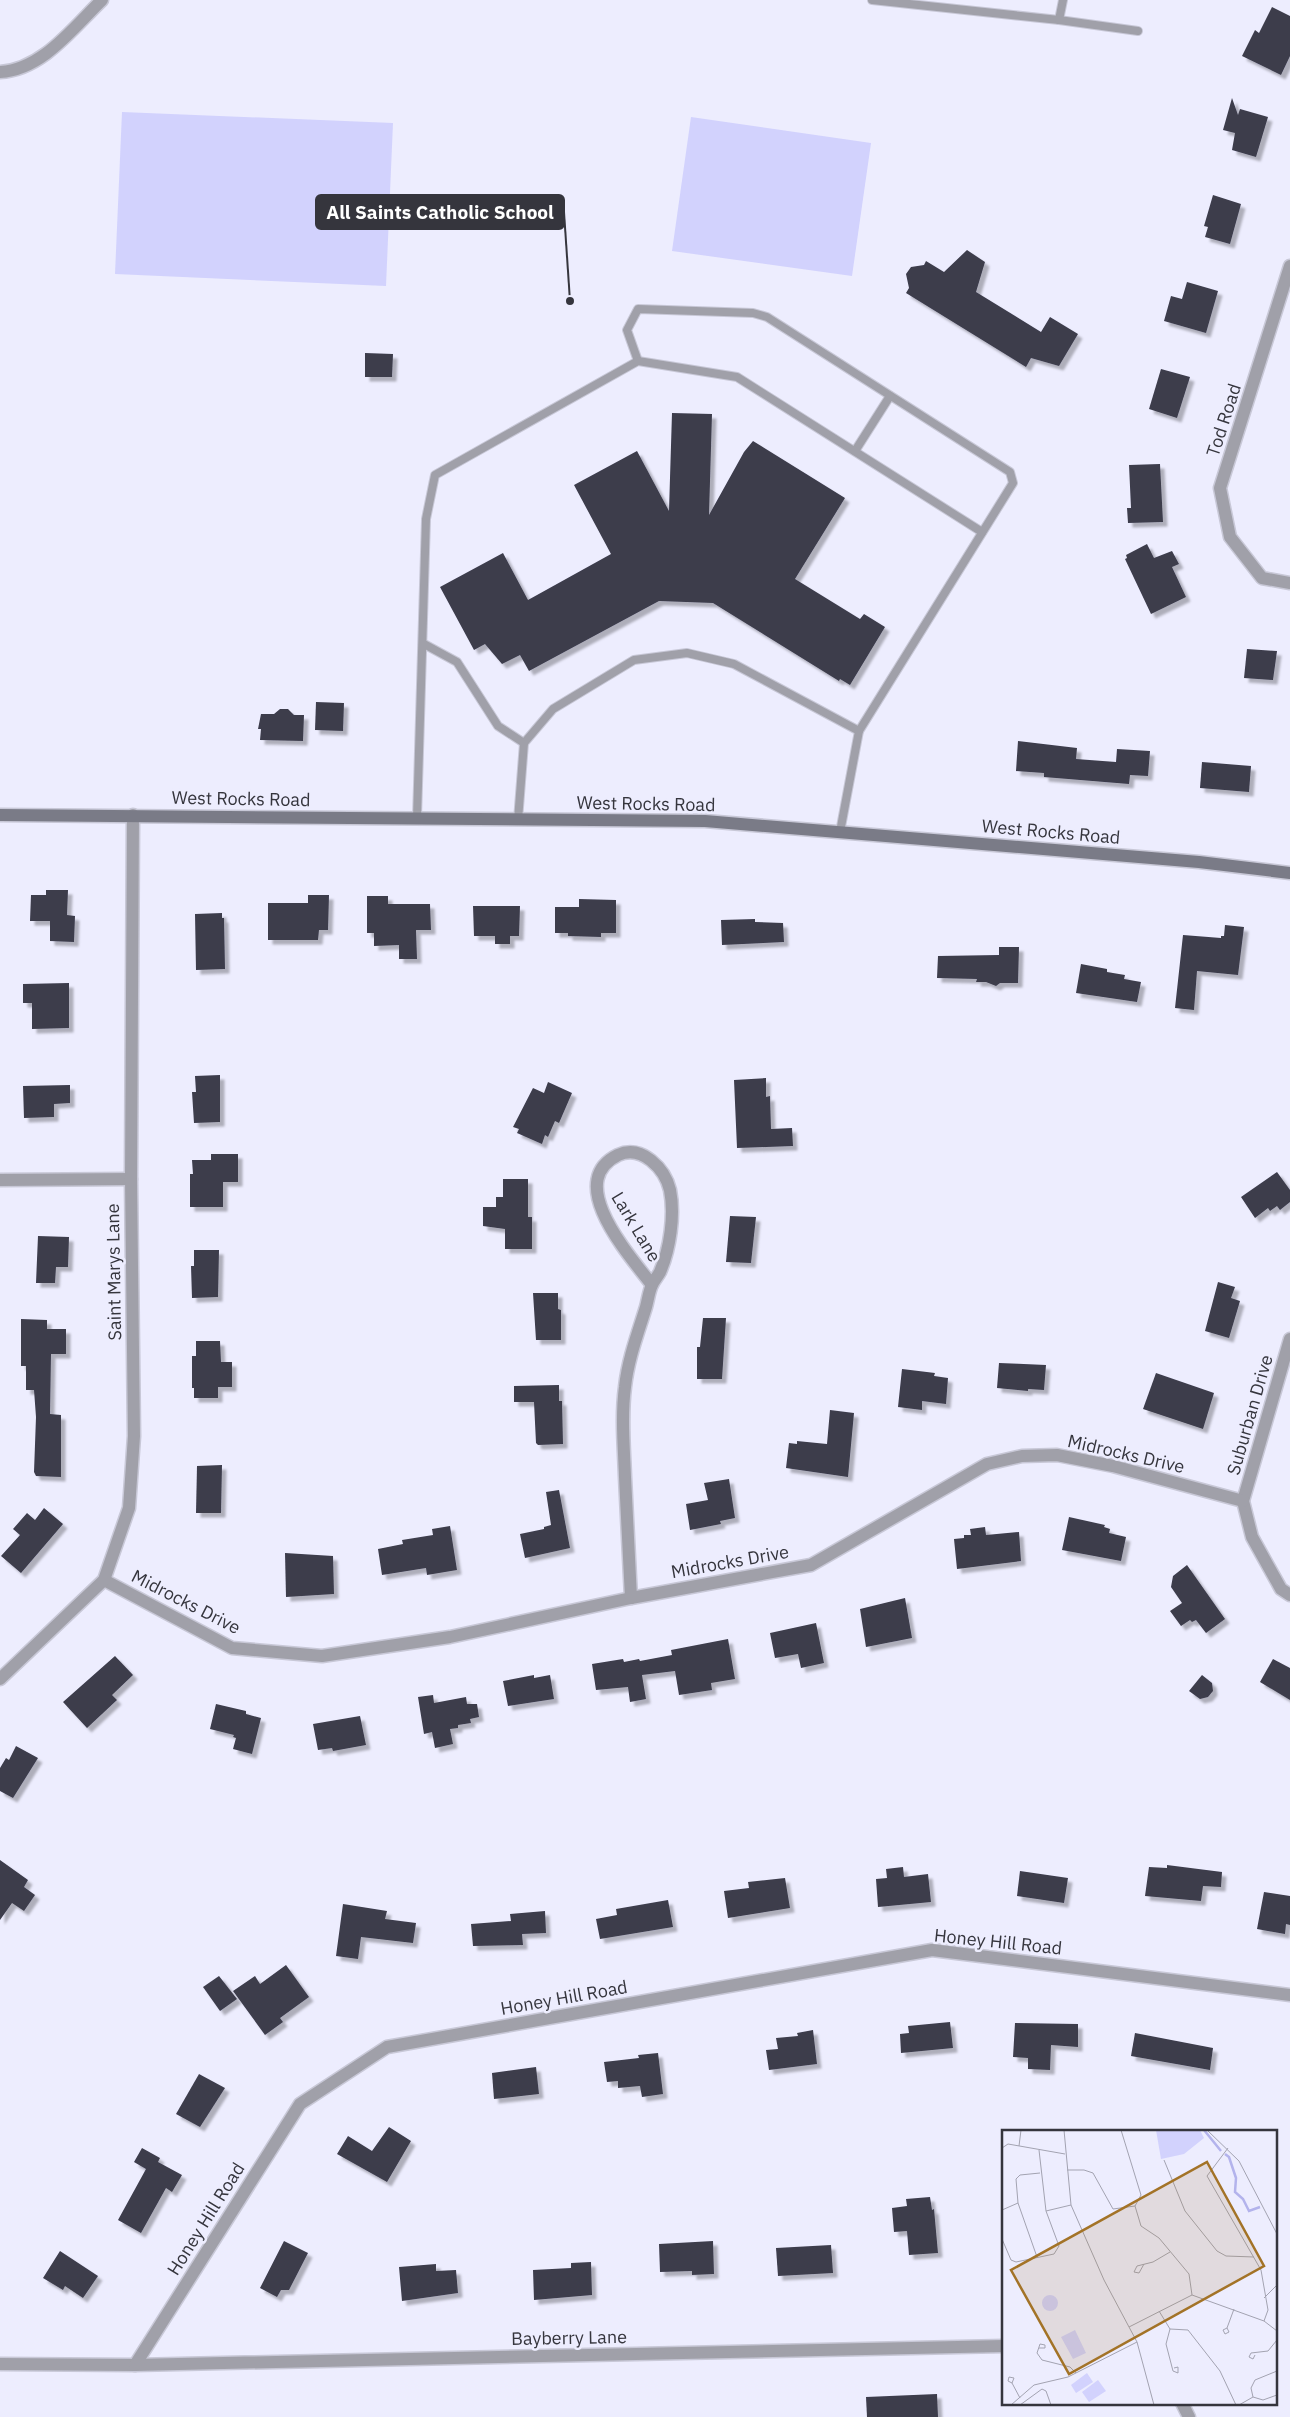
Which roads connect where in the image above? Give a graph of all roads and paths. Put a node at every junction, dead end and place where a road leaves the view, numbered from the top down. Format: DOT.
graph roads {
  1 [pos="102,0"];
  2 [pos="872,0"];
  3 [pos="1063,0"];
  4 [pos="1059,20"];
  5 [pos="1138,31"];
  6 [pos="0,72"];
  7 [pos="1290,266"];
  8 [pos="1284,311"];
  9 [pos="638,361"];
  10 [pos="890,396"];
  11 [pos="855,451"];
  12 [pos="982,532"];
  13 [pos="1290,583"];
  14 [pos="424,644"];
  15 [pos="859,731"];
  16 [pos="524,743"];
  17 [pos="0,815"];
  18 [pos="133,815"];
  19 [pos="417,818"];
  20 [pos="518,820"];
  21 [pos="840,832"];
  22 [pos="1290,873"];
  23 [pos="131,1179"];
  24 [pos="0,1180"];
  25 [pos="652,1285"];
  26 [pos="1290,1339"];
  27 [pos="1243,1501"];
  28 [pos="104,1580"];
  29 [pos="1290,1595"];
  30 [pos="631,1598"];
  31 [pos="0,1678"];
  32 [pos="1290,1995"];
  33 [pos="1002,2346"];
  34 [pos="0,2364"];
  35 [pos="135,2365"];
  36 [pos="1182,2404"];
  37 [pos="1189,2417"];
  1 -- 6 [label="street"];
  2 -- 4 [label="lane"];
  3 -- 4 [label="lane"];
  4 -- 5 [label="lane"];
  7 -- 8 [label="street, Tod Road"];
  8 -- 13 [label="street, Tod Road"];
  9 -- 10 [label="lane"];
  9 -- 11 [label="lane"];
  9 -- 14 [label="lane"];
  10 -- 11 [label="lane"];
  10 -- 12 [label="lane"];
  11 -- 12 [label="lane"];
  12 -- 15 [label="lane"];
  14 -- 16 [label="lane"];
  14 -- 19 [label="lane"];
  15 -- 16 [label="lane"];
  15 -- 21 [label="lane"];
  16 -- 20 [label="lane"];
  17 -- 18 [label="main road, West Rocks Road"];
  18 -- 19 [label="main road, West Rocks Road"];
  18 -- 23 [label="street, Saint Marys Lane"];
  19 -- 20 [label="main road, West Rocks Road"];
  20 -- 21 [label="main road, West Rocks Road"];
  21 -- 22 [label="main road, West Rocks Road"];
  23 -- 24 [label="street"];
  23 -- 28 [label="street, Saint Marys Lane"];
  25 -- 25 [label="street, Lark Lane"];
  25 -- 30 [label="street, Lark Lane"];
  26 -- 27 [label="street, Suburban Drive"];
  27 -- 29 [label="street"];
  27 -- 30 [label="street, Midrocks Drive"];
  28 -- 30 [label="street, Midrocks Drive"];
  28 -- 31 [label="street, Saint Marys Lane"];
  32 -- 35 [label="street, Honey Hill Road"];
  33 -- 35 [label="street, Bayberry Lane"];
  34 -- 35 [label="street"];
  36 -- 37 [label="street"];
}
